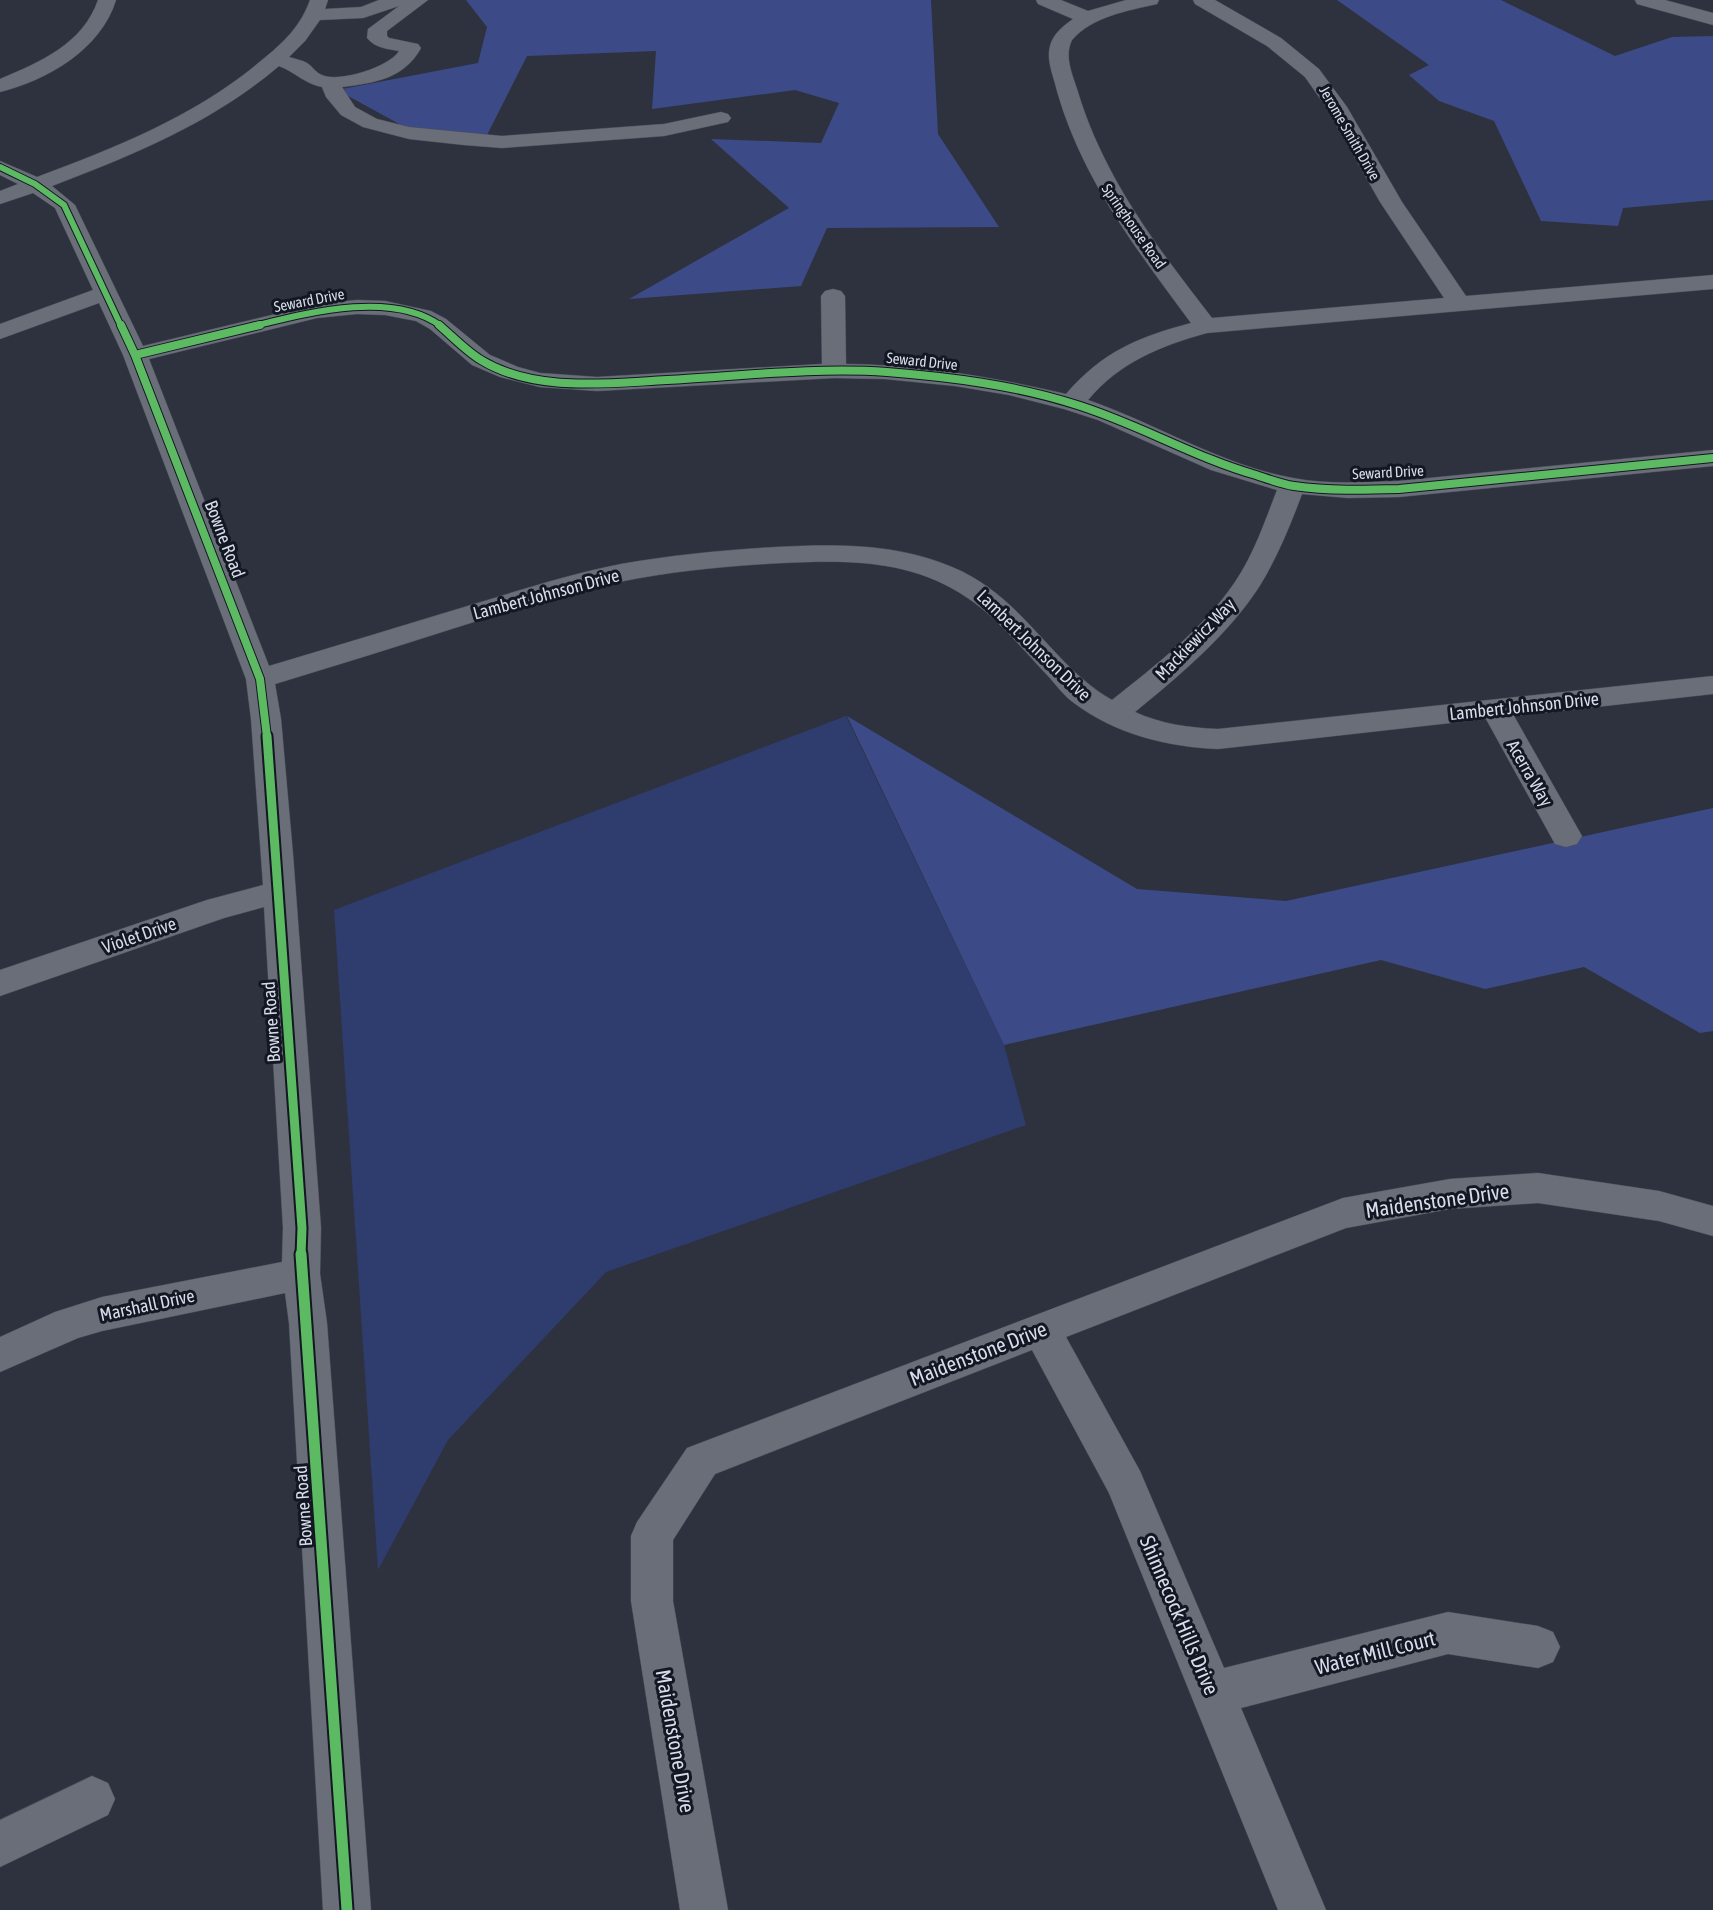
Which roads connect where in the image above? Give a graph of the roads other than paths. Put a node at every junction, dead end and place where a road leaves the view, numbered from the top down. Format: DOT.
graph roads {
  1 [pos="107,0"];
  2 [pos="397,0"];
  3 [pos="419,0"];
  4 [pos="1045,0"];
  5 [pos="1150,0"];
  6 [pos="1202,0"];
  7 [pos="1644,0"];
  8 [pos="317,7"];
  9 [pos="1090,19"];
  10 [pos="1713,19"];
  11 [pos="277,59"];
  12 [pos="330,83"];
  13 [pos="0,86"];
  14 [pos="721,118"];
  15 [pos="0,167"];
  16 [pos="35,184"];
  17 [pos="0,198"];
  18 [pos="1713,282"];
  19 [pos="105,293"];
  20 [pos="833,296"];
  21 [pos="1460,305"];
  22 [pos="1206,326"];
  23 [pos="0,332"];
  24 [pos="135,355"];
  25 [pos="834,371"];
  26 [pos="1072,402"];
  27 [pos="1713,458"];
  28 [pos="1292,486"];
  29 [pos="260,680"];
  30 [pos="1713,685"];
  31 [pos="1496,709"];
  32 [pos="1114,714"];
  33 [pos="1566,836"];
  34 [pos="279,892"];
  35 [pos="0,983"];
  36 [pos="1713,1221"];
  37 [pos="301,1274"];
  38 [pos="1041,1329"];
  39 [pos="0,1355"];
  40 [pos="1538,1647"];
  41 [pos="1213,1693"];
  42 [pos="92,1799"];
  43 [pos="0,1844"];
  44 [pos="346,1910"];
  45 [pos="704,1910"];
  46 [pos="1302,1910"];
  1 -- 13 [label="street"];
  2 -- 8 [label="street"];
  3 -- 12 [label="street"];
  4 -- 9 [label="street"];
  5 -- 9 [label="street, Springhouse Road"];
  6 -- 21 [label="street, Jerome Smith Drive"];
  7 -- 10 [label="street"];
  8 -- 11 [label="street"];
  9 -- 22 [label="street, Springhouse Road"];
  11 -- 12 [label="street"];
  11 -- 16 [label="street"];
  12 -- 14 [label="street"];
  15 -- 16 [label="street, Bowne Road"];
  16 -- 17 [label="street"];
  16 -- 19 [label="street, Bowne Road"];
  18 -- 21 [label="street"];
  19 -- 23 [label="street"];
  19 -- 24 [label="street, Bowne Road"];
  20 -- 25 [label="street"];
  21 -- 22 [label="street"];
  22 -- 26 [label="street"];
  24 -- 25 [label="street, Seward Drive"];
  24 -- 29 [label="street, Bowne Road"];
  25 -- 26 [label="street, Seward Drive"];
  26 -- 28 [label="street, Seward Drive"];
  27 -- 28 [label="street, Seward Drive"];
  28 -- 32 [label="street, Mackiewicz Way"];
  29 -- 32 [label="street, Lambert Johnson Drive"];
  29 -- 34 [label="street, Bowne Road"];
  30 -- 31 [label="street, Lambert Johnson Drive"];
  31 -- 32 [label="street, Lambert Johnson Drive"];
  31 -- 33 [label="street, Acerra Way"];
  34 -- 35 [label="street, Violet Drive"];
  34 -- 37 [label="street, Bowne Road"];
  36 -- 38 [label="street, Maidenstone Drive"];
  37 -- 39 [label="street, Marshall Drive"];
  37 -- 44 [label="street, Bowne Road"];
  38 -- 41 [label="street, Shinnecock Hills Drive"];
  38 -- 45 [label="street, Maidenstone Drive"];
  40 -- 41 [label="street, Water Mill Court"];
  41 -- 46 [label="street, Shinnecock Hills Drive"];
  42 -- 43 [label="street"];
}
